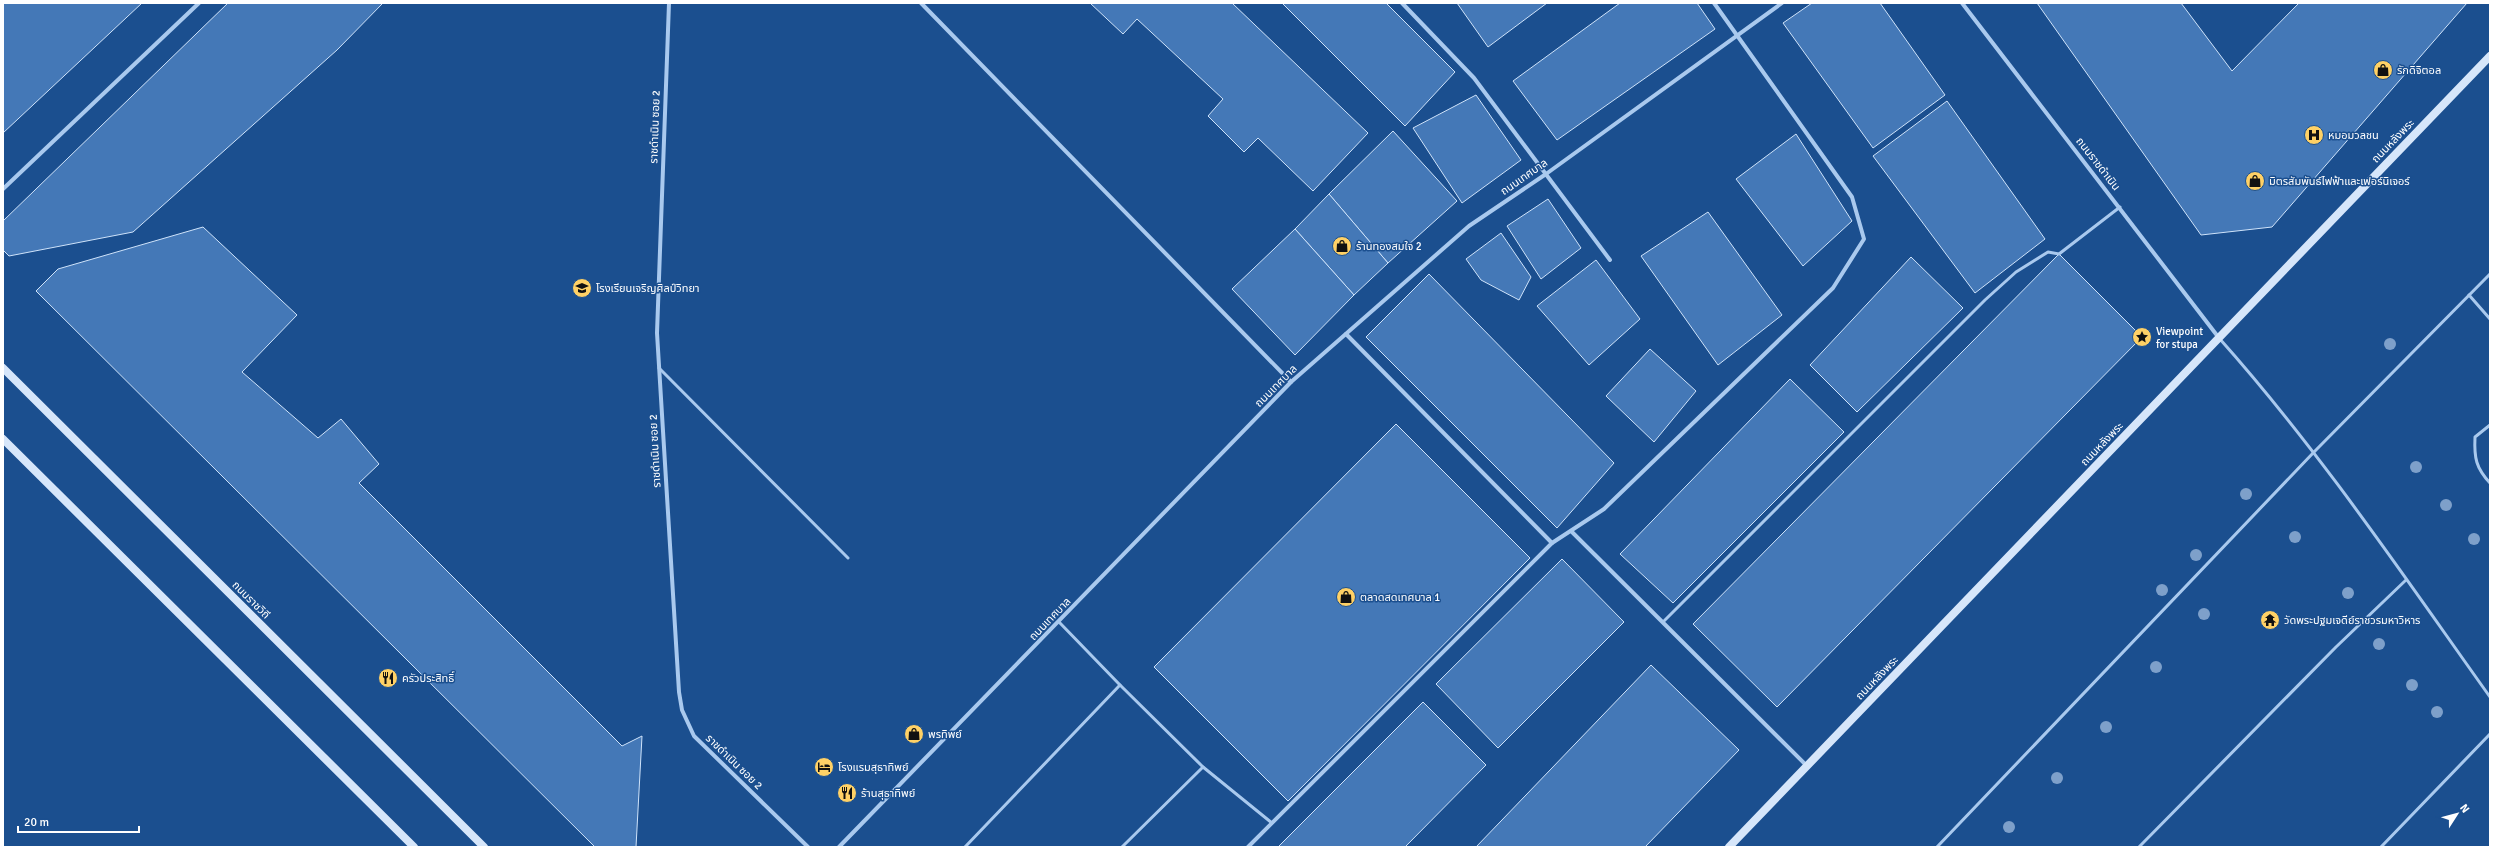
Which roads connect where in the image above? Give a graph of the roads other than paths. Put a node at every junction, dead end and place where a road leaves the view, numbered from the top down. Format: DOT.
graph roads {
  1 [pos="199,3"];
  2 [pos="669,3"];
  3 [pos="921,3"];
  4 [pos="1402,3"];
  5 [pos="1714,3"];
  6 [pos="1782,3"];
  7 [pos="1962,3"];
  8 [pos="1737,37"];
  9 [pos="2490,56"];
  10 [pos="1546,174"];
  11 [pos="3,189"];
  12 [pos="2120,207"];
  13 [pos="1610,260"];
  14 [pos="2490,274"];
  15 [pos="2469,295"];
  16 [pos="2490,319"];
  17 [pos="1346,334"];
  18 [pos="2219,338"];
  19 [pos="659,368"];
  20 [pos="4,370"];
  21 [pos="1291,382"];
  22 [pos="2490,425"];
  23 [pos="3,439"];
  24 [pos="2314,452"];
  25 [pos="2490,483"];
  26 [pos="1572,532"];
  27 [pos="1552,543"];
  28 [pos="848,558"];
  29 [pos="2406,580"];
  30 [pos="1059,622"];
  31 [pos="1663,622"];
  32 [pos="1120,685"];
  33 [pos="2490,697"];
  34 [pos="2490,734"];
  35 [pos="1808,766"];
  36 [pos="1203,767"];
  37 [pos="1272,823"];
  38 [pos="414,847"];
  39 [pos="484,847"];
  40 [pos="808,847"];
  41 [pos="839,847"];
  42 [pos="965,847"];
  43 [pos="1122,847"];
  44 [pos="1248,847"];
  45 [pos="1729,847"];
  46 [pos="1937,847"];
  47 [pos="2139,847"];
  48 [pos="2381,847"];
  1 -- 11 [label="street"];
  2 -- 19 [label="street, ราชดำเนิน ซอย 2"];
  3 -- 21 [label="street"];
  4 -- 10 [label="street"];
  5 -- 8 [label="street"];
  6 -- 8 [label="street, ถนนเทศบาล"];
  7 -- 12 [label="street, ถนนราชดำเนิน"];
  8 -- 10 [label="street, ถนนเทศบาล"];
  8 -- 26 [label="street"];
  9 -- 18 [label="main road, ถนนหลังพระ"];
  10 -- 13 [label="street"];
  10 -- 17 [label="street, ถนนเทศบาล"];
  12 -- 18 [label="street, ถนนราชดำเนิน"];
  12 -- 31 [label="lane"];
  14 -- 15 [label="lane"];
  15 -- 16 [label="lane"];
  15 -- 24 [label="lane"];
  17 -- 21 [label="street, ถนนเทศบาล"];
  17 -- 27 [label="street"];
  18 -- 24 [label="lane"];
  18 -- 35 [label="main road, ถนนหลังพระ"];
  19 -- 28 [label="lane"];
  19 -- 40 [label="street, ราชดำเนิน ซอย 2"];
  20 -- 39 [label="main road, ถนนราชวิถี"];
  21 -- 30 [label="street, ถนนเทศบาล"];
  22 -- 25 [label="lane"];
  23 -- 38 [label="main road"];
  24 -- 29 [label="lane"];
  24 -- 46 [label="lane"];
  26 -- 27 [label="street"];
  26 -- 31 [label="street"];
  27 -- 37 [label="street"];
  29 -- 33 [label="lane"];
  29 -- 47 [label="lane"];
  30 -- 32 [label="lane"];
  30 -- 41 [label="street, ถนนเทศบาล"];
  31 -- 35 [label="street"];
  32 -- 36 [label="lane"];
  32 -- 42 [label="lane"];
  34 -- 48 [label="lane"];
  35 -- 45 [label="main road, ถนนหลังพระ"];
  36 -- 37 [label="lane"];
  36 -- 43 [label="lane"];
  37 -- 44 [label="street"];
}
